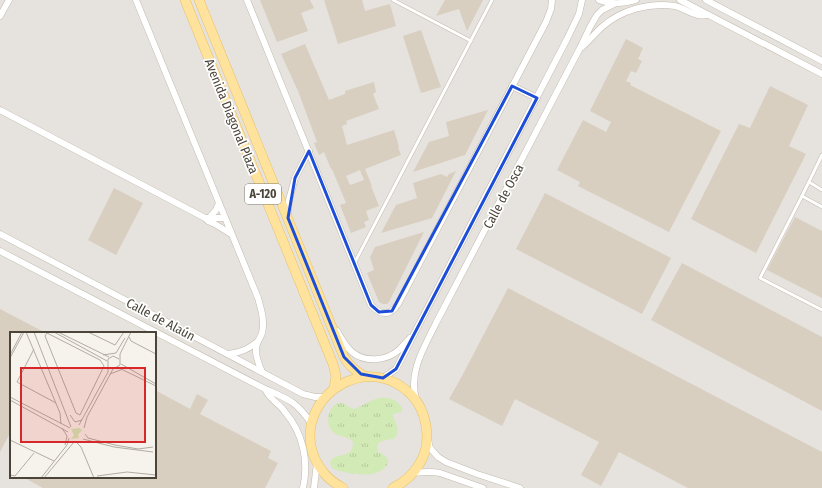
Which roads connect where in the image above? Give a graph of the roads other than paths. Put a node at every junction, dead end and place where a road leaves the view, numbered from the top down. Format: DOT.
graph roads {
  1 [pos="8,0"];
  2 [pos="136,0"];
  3 [pos="185,0"];
  4 [pos="199,0"];
  5 [pos="247,0"];
  6 [pos="393,0"];
  7 [pos="492,0"];
  8 [pos="552,0"];
  9 [pos="582,0"];
  10 [pos="599,0"];
  11 [pos="636,0"];
  12 [pos="680,0"];
  13 [pos="706,0"];
  14 [pos="614,4"];
  15 [pos="709,15"];
  16 [pos="0,16"];
  17 [pos="471,41"];
  18 [pos="580,48"];
  19 [pos="822,61"];
  20 [pos="822,74"];
  21 [pos="512,86"];
  22 [pos="537,98"];
  23 [pos="0,110"];
  24 [pos="309,151"];
  25 [pos="822,155"];
  26 [pos="809,182"];
  27 [pos="822,190"];
  28 [pos="802,196"];
  29 [pos="219,203"];
  30 [pos="822,207"];
  31 [pos="207,218"];
  32 [pos="225,218"];
  33 [pos="288,218"];
  34 [pos="215,224"];
  35 [pos="0,234"];
  36 [pos="232,235"];
  37 [pos="0,251"];
  38 [pos="354,264"];
  39 [pos="325,309"];
  40 [pos="822,310"];
  41 [pos="156,332"];
  42 [pos="156,332"];
  43 [pos="413,336"];
  44 [pos="257,342"];
  45 [pos="227,354"];
  46 [pos="262,372"];
  47 [pos="367,377"];
  48 [pos="383,378"];
  49 [pos="334,388"];
  50 [pos="265,389"];
  51 [pos="324,397"];
  52 [pos="416,400"];
  53 [pos="311,423"];
  54 [pos="428,437"];
  55 [pos="317,463"];
  56 [pos="413,473"];
  57 [pos="398,487"];
  58 [pos="303,488"];
  59 [pos="314,488"];
  60 [pos="343,488"];
  61 [pos="483,488"];
  62 [pos="520,488"];
  1 -- 16 [label="street"];
  2 -- 29 [label="street"];
  3 -- 49 [label="main road, Avenida Diagonal Plaza / A-120"];
  4 -- 33 [label="main road, Avenida Diagonal Plaza / A-120"];
  5 -- 24 [label="street"];
  6 -- 17 [label="lane"];
  7 -- 17 [label="lane"];
  8 -- 21 [label="street"];
  9 -- 22 [label="street, Calle de Osca"];
  10 -- 14 [label="street"];
  11 -- 14 [label="street"];
  12 -- 15 [label="street"];
  13 -- 19 [label="street"];
  14 -- 18 [label="street, Calle de Osca"];
  15 -- 18 [label="street"];
  15 -- 20 [label="street"];
  17 -- 38 [label="lane"];
  18 -- 52 [label="street, Calle de Osca"];
  21 -- 22 [label="street"];
  21 -- 38 [label="street"];
  22 -- 43 [label="street, Calle de Osca"];
  23 -- 31 [label="street"];
  24 -- 33 [label="street, Avenida Diagonal Plaza"];
  24 -- 38 [label="street"];
  25 -- 26 [label="lane"];
  26 -- 27 [label="lane"];
  26 -- 28 [label="lane"];
  28 -- 30 [label="lane"];
  28 -- 40 [label="lane"];
  29 -- 31 [label="street"];
  29 -- 32 [label="street"];
  31 -- 32 [label="street"];
  31 -- 34 [label="street"];
  32 -- 34 [label="street"];
  32 -- 36 [label="street"];
  33 -- 39 [label="main road, Avenida Diagonal Plaza / A-120"];
  34 -- 36 [label="street"];
  35 -- 45 [label="street, Calle de Alaún"];
  36 -- 44 [label="street"];
  37 -- 41 [label="street, Calle de Alaún"];
  39 -- 43 [label="street"];
  39 -- 47 [label="main road, Avenida Diagonal Plaza / A-120"];
  42 -- 50 [label="street, Calle de Alaún"];
  43 -- 48 [label="street, Calle de Osca"];
  44 -- 45 [label="street"];
  44 -- 46 [label="street"];
  45 -- 46 [label="street, Calle de Alaún"];
  46 -- 51 [label="street, Calle de Alaún"];
  47 -- 48 [label="main road"];
  47 -- 49 [label="main road"];
  48 -- 52 [label="main road"];
  49 -- 51 [label="main road"];
  50 -- 53 [label="street, Calle de Alaún"];
  50 -- 58 [label="street"];
  51 -- 53 [label="main road"];
  52 -- 54 [label="main road"];
  53 -- 55 [label="main road"];
  54 -- 56 [label="main road"];
  54 -- 62 [label="street"];
  55 -- 59 [label="street"];
  55 -- 60 [label="main road"];
  56 -- 57 [label="main road"];
  56 -- 61 [label="street"];
}
